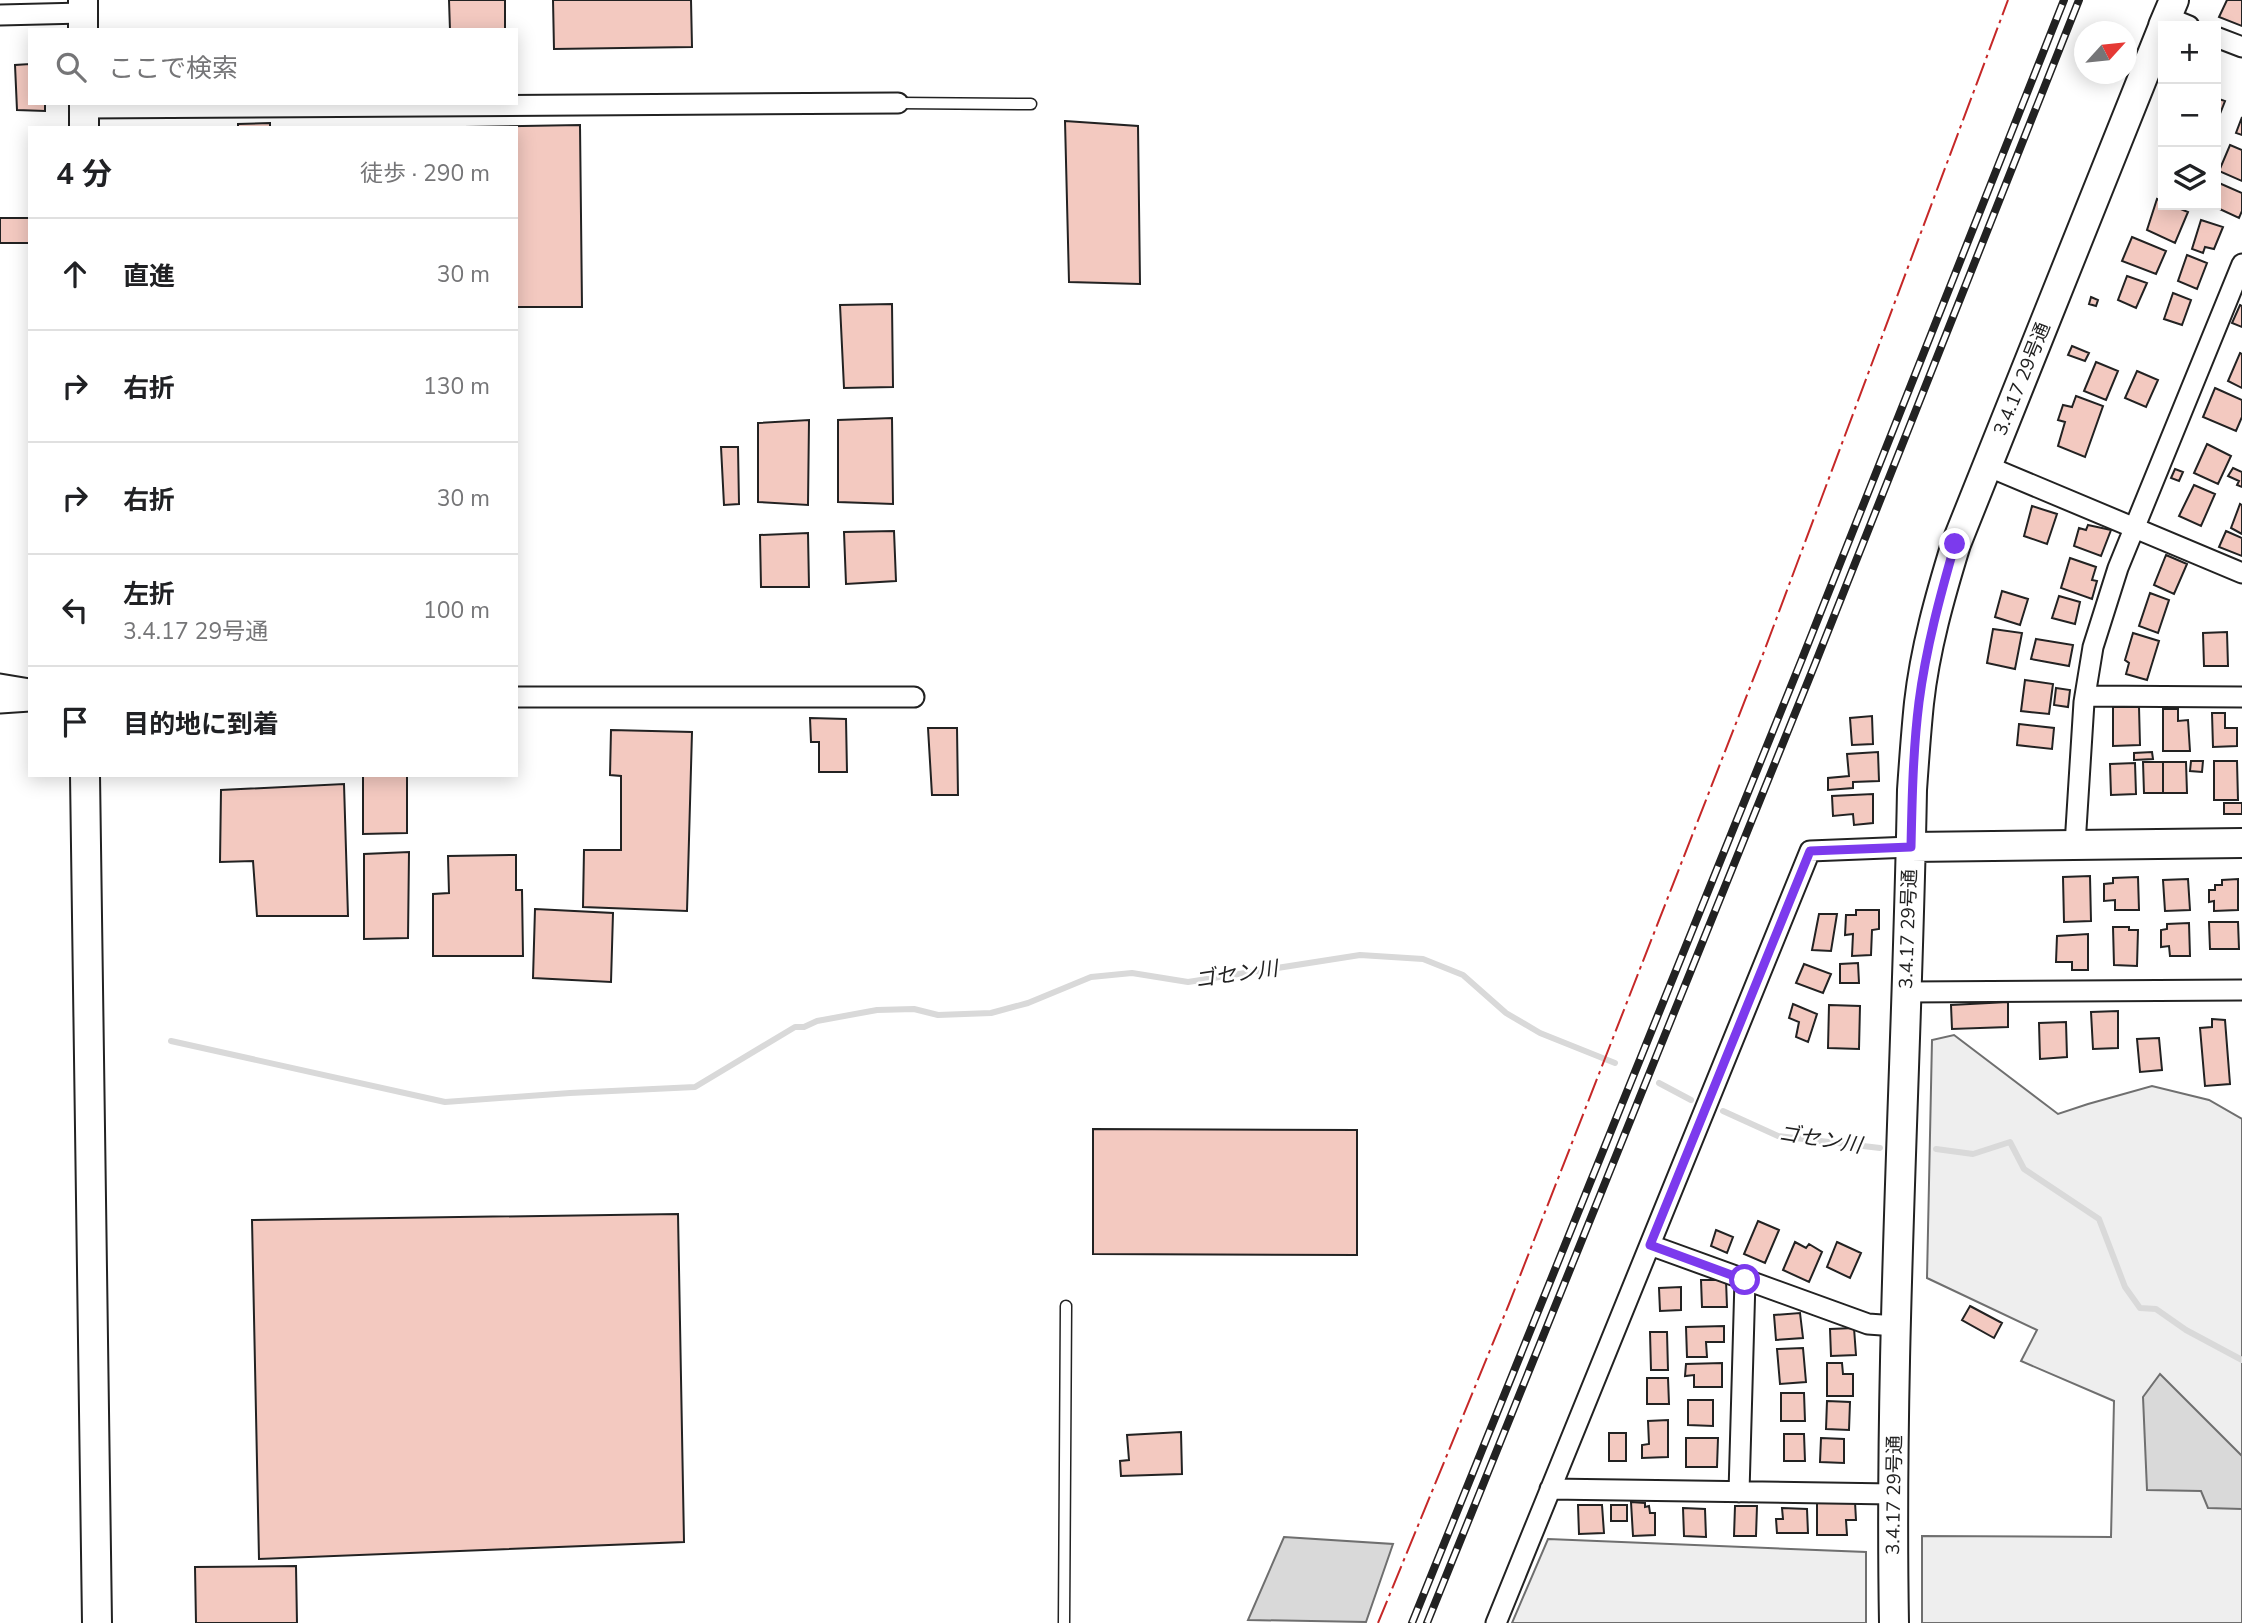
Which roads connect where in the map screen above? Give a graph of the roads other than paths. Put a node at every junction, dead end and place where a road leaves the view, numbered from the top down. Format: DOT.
graph roads {
  1 [pos="83,14"];
  2 [pos="0,15"];
  3 [pos="2171,19"];
  4 [pos="2221,39"];
  5 [pos="2242,47"];
  6 [pos="898,103"];
  7 [pos="1031,104"];
  8 [pos="84,113"];
  9 [pos="2242,264"];
  10 [pos="1987,466"];
  11 [pos="2135,529"];
  12 [pos="2242,573"];
  13 [pos="0,684"];
  14 [pos="28,689"];
  15 [pos="2085,696"];
  16 [pos="518,697"];
  17 [pos="914,697"];
  18 [pos="2242,697"];
  19 [pos="28,701"];
  20 [pos="0,703"];
  21 [pos="85,777"];
  22 [pos="2242,843"];
  23 [pos="2075,845"];
  24 [pos="1911,847"];
  25 [pos="2242,990"];
  26 [pos="1906,992"];
  27 [pos="1650,1245"];
  28 [pos="1745,1280"];
  29 [pos="1066,1306"];
  30 [pos="1896,1326"];
  31 [pos="1550,1489"];
  32 [pos="1739,1492"];
  33 [pos="1893,1494"];
  34 [pos="97,1623"];
  35 [pos="1064,1623"];
  36 [pos="1496,1623"];
  37 [pos="1894,1623"];
  1 -- 2 [label="street"];
  3 -- 10 [label="street, 3.4.17 29号通"];
  4 -- 5 [label="street"];
  6 -- 7 [label="lane"];
  6 -- 8 [label="street"];
  9 -- 11 [label="street"];
  10 -- 11 [label="street"];
  10 -- 24 [label="street, 3.4.17 29号通"];
  11 -- 12 [label="street"];
  11 -- 15 [label="street"];
  13 -- 14 [label="street"];
  15 -- 18 [label="street"];
  15 -- 23 [label="street"];
  16 -- 17 [label="street"];
  19 -- 20 [label="street"];
  21 -- 34 [label="street"];
  22 -- 23 [label="street"];
  23 -- 24 [label="street"];
  24 -- 26 [label="street, 3.4.17 29号通"];
  24 -- 27 [label="street"];
  25 -- 26 [label="street"];
  26 -- 30 [label="street, 3.4.17 29号通"];
  27 -- 28 [label="street"];
  27 -- 31 [label="street"];
  28 -- 30 [label="street"];
  28 -- 32 [label="street"];
  29 -- 35 [label="lane"];
  30 -- 33 [label="street, 3.4.17 29号通"];
  31 -- 32 [label="street"];
  31 -- 36 [label="street"];
  32 -- 33 [label="street"];
  33 -- 37 [label="street, 3.4.17 29号通"];
}
